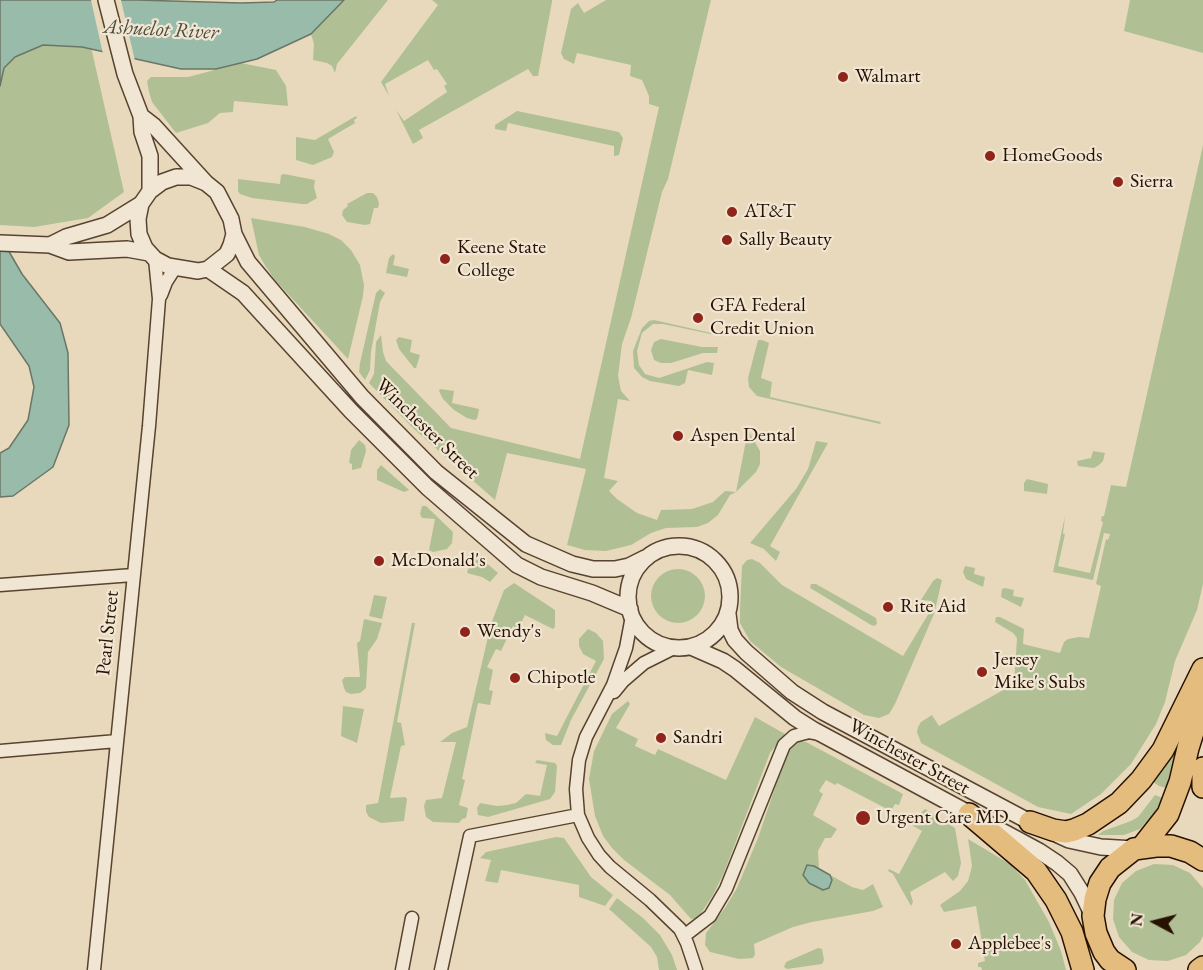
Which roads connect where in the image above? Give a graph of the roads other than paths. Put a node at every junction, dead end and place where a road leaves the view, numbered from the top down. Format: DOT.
graph roads {
  1 [pos="106,0"];
  2 [pos="141,116"];
  3 [pos="206,183"];
  4 [pos="146,198"];
  5 [pos="234,234"];
  6 [pos="0,243"];
  7 [pos="50,245"];
  8 [pos="152,256"];
  9 [pos="175,268"];
  10 [pos="208,269"];
  11 [pos="159,299"];
  12 [pos="645,558"];
  13 [pos="133,575"];
  14 [pos="0,585"];
  15 [pos="631,613"];
  16 [pos="728,614"];
  17 [pos="691,647"];
  18 [pos="674,648"];
  19 [pos="1203,669"];
  20 [pos="1203,700"];
  21 [pos="604,705"];
  22 [pos="823,735"];
  23 [pos="117,741"];
  24 [pos="0,751"];
  25 [pos="1203,768"];
  26 [pos="1203,787"];
  27 [pos="578,814"];
  28 [pos="969,814"];
  29 [pos="1030,822"];
  30 [pos="1138,848"];
  31 [pos="1203,860"];
  32 [pos="1093,916"];
  33 [pos="412,918"];
  34 [pos="686,940"];
  35 [pos="1105,956"];
  36 [pos="1203,967"];
  37 [pos="94,970"];
  38 [pos="402,970"];
  39 [pos="441,970"];
  40 [pos="696,970"];
  41 [pos="1083,970"];
  42 [pos="1125,970"];
  43 [pos="1199,970"];
  1 -- 2 [label="street"];
  2 -- 3 [label="street"];
  2 -- 4 [label="street"];
  3 -- 4 [label="street"];
  3 -- 5 [label="street"];
  4 -- 7 [label="street"];
  4 -- 8 [label="street"];
  5 -- 10 [label="street"];
  5 -- 12 [label="street, Winchester Street"];
  6 -- 7 [label="street"];
  7 -- 8 [label="street"];
  8 -- 9 [label="street"];
  8 -- 11 [label="street, Pearl Street"];
  9 -- 10 [label="street"];
  9 -- 11 [label="street, Pearl Street"];
  10 -- 15 [label="street, Winchester Street"];
  11 -- 13 [label="street, Pearl Street"];
  12 -- 15 [label="street"];
  12 -- 16 [label="street"];
  13 -- 14 [label="street"];
  13 -- 23 [label="street, Pearl Street"];
  15 -- 18 [label="street"];
  15 -- 21 [label="street"];
  16 -- 17 [label="street"];
  16 -- 29 [label="street, Winchester Street"];
  17 -- 18 [label="street"];
  17 -- 22 [label="street, Winchester Street"];
  18 -- 21 [label="street"];
  19 -- 29 [label="highway"];
  20 -- 30 [label="highway"];
  21 -- 27 [label="street"];
  22 -- 28 [label="street, Winchester Street"];
  22 -- 34 [label="street"];
  23 -- 24 [label="street"];
  23 -- 37 [label="street, Pearl Street"];
  25 -- 26 [label="highway"];
  27 -- 34 [label="street"];
  27 -- 39 [label="street"];
  28 -- 32 [label="street, Winchester Street"];
  28 -- 41 [label="highway"];
  29 -- 30 [label="street, Winchester Street"];
  30 -- 31 [label="highway"];
  30 -- 32 [label="highway"];
  32 -- 35 [label="highway"];
  33 -- 38 [label="street"];
  34 -- 40 [label="street"];
  35 -- 42 [label="highway"];
  36 -- 43 [label="highway"];
}
